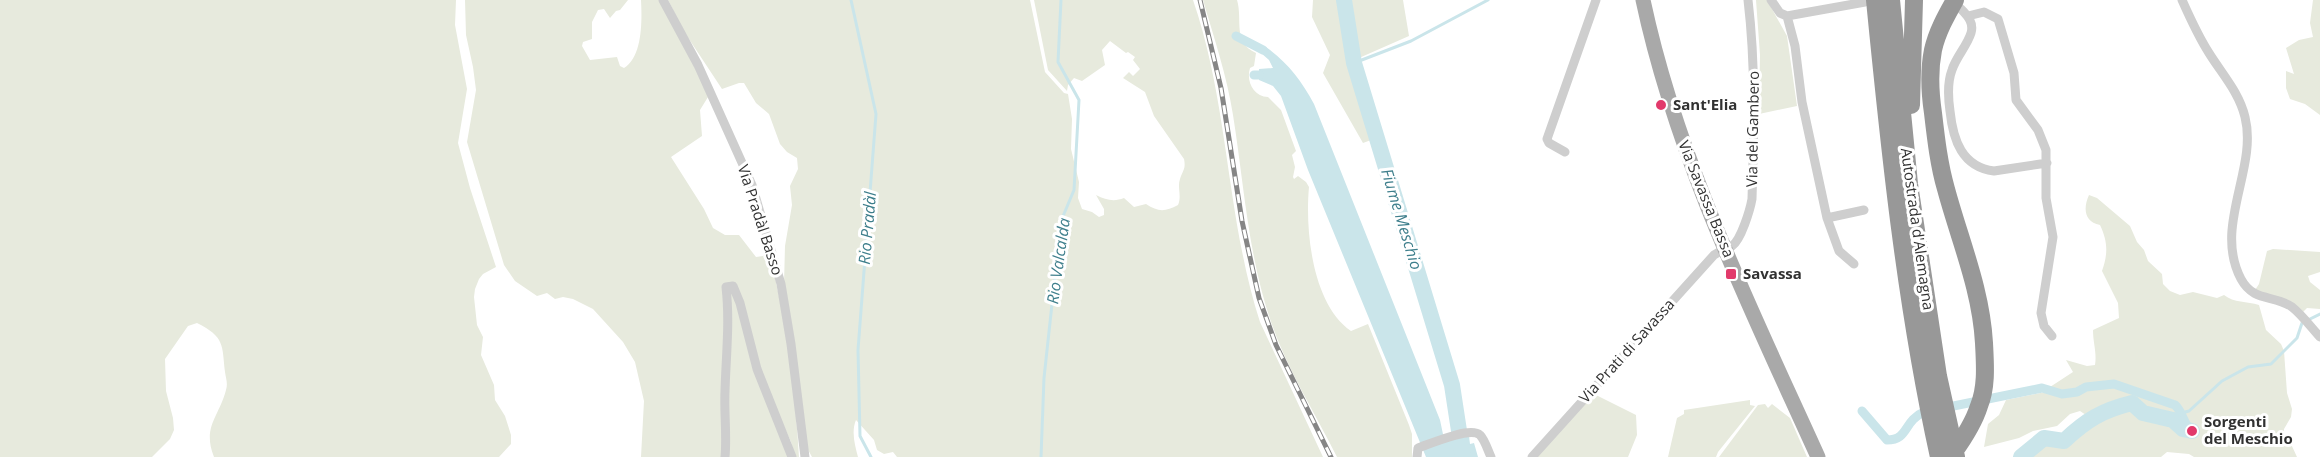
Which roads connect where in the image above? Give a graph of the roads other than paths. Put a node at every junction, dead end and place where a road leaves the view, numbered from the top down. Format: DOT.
graph roads {
  1 [pos="663,0"];
  2 [pos="1596,0"];
  3 [pos="1643,0"];
  4 [pos="1748,0"];
  5 [pos="1771,0"];
  6 [pos="1891,0"];
  7 [pos="1914,0"];
  8 [pos="2182,0"];
  9 [pos="1870,1"];
  10 [pos="1961,8"];
  11 [pos="1787,16"];
  12 [pos="1565,152"];
  13 [pos="2047,163"];
  14 [pos="1909,184"];
  15 [pos="1864,210"];
  16 [pos="1827,218"];
  17 [pos="1725,249"];
  18 [pos="1854,264"];
  19 [pos="2052,336"];
  20 [pos="2320,337"];
  21 [pos="1930,379"];
  22 [pos="1419,451"];
  23 [pos="725,457"];
  24 [pos="792,457"];
  25 [pos="804,457"];
  26 [pos="1491,457"];
  27 [pos="1532,457"];
  28 [pos="1818,457"];
  29 [pos="1939,457"];
  30 [pos="1950,457"];
  31 [pos="1956,457"];
  1 -- 25 [label="street, Via Pradàl Basso"];
  2 -- 12 [label="street"];
  3 -- 17 [label="main road, Via Savassa Bassa"];
  4 -- 17 [label="street, Via del Gambero"];
  5 -- 11 [label="street"];
  6 -- 14 [label="highway, Autostrada d'Alemagna"];
  7 -- 14 [label="highway"];
  8 -- 20 [label="street"];
  9 -- 11 [label="street"];
  9 -- 21 [label="highway, Autostrada d'Alemagna"];
  10 -- 13 [label="street"];
  10 -- 13 [label="street"];
  10 -- 30 [label="highway"];
  11 -- 16 [label="street"];
  13 -- 19 [label="street"];
  14 -- 21 [label="highway, Autostrada d'Alemagna"];
  15 -- 16 [label="street"];
  16 -- 18 [label="street"];
  17 -- 27 [label="street, Via Prati di Savassa"];
  17 -- 28 [label="main road, Via Savassa Bassa"];
  21 -- 29 [label="highway, Autostrada d'Alemagna"];
  21 -- 31 [label="highway, Autostrada d'Alemagna"];
  22 -- 26 [label="street"];
  23 -- 24 [label="street"];
}
